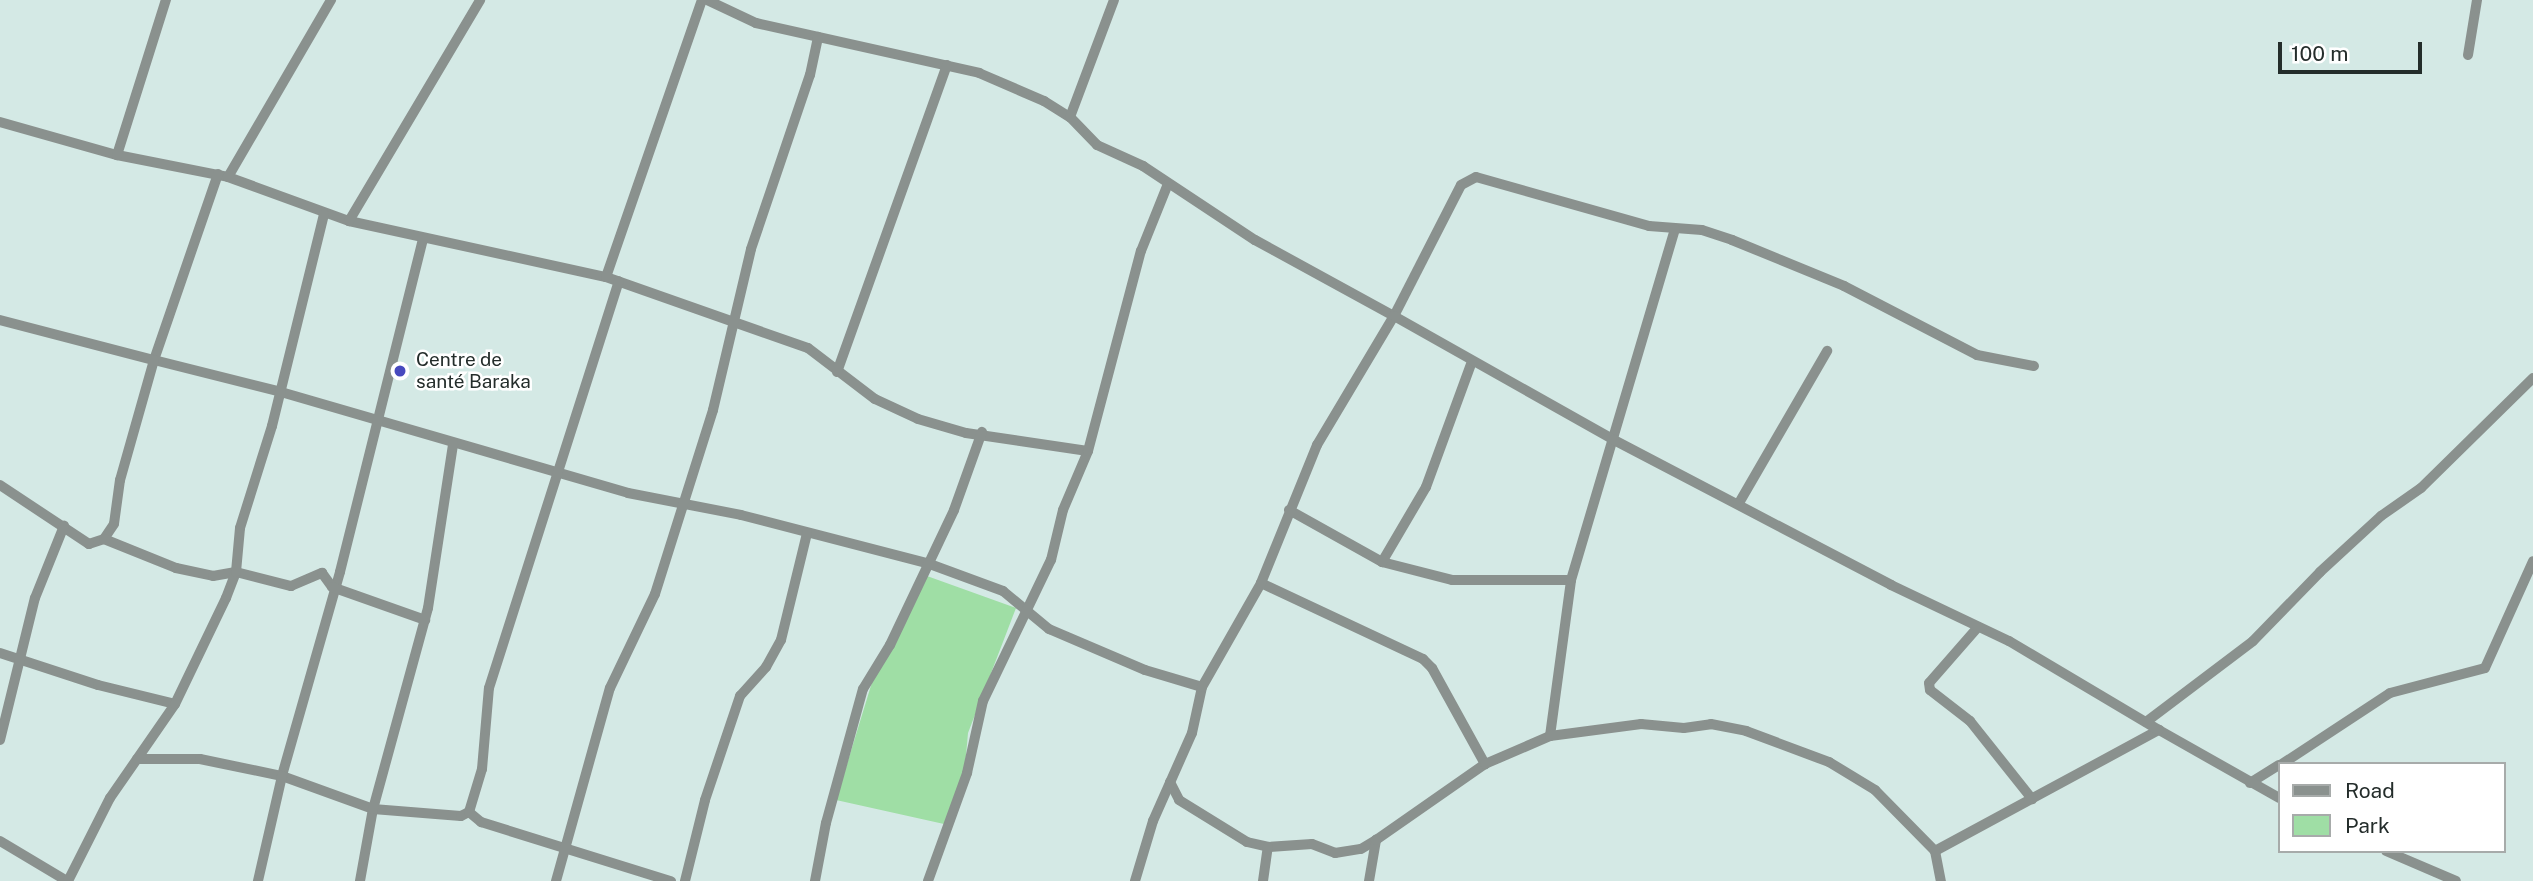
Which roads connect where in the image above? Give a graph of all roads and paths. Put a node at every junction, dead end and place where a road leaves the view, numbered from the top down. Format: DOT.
graph roads {
  1 [pos="166,0"];
  2 [pos="331,0"];
  3 [pos="480,0"];
  4 [pos="702,0"];
  5 [pos="707,0"];
  6 [pos="1114,0"];
  7 [pos="2477,0"];
  8 [pos="818,37"];
  9 [pos="2468,55"];
  10 [pos="947,65"];
  11 [pos="1070,117"];
  12 [pos="0,122"];
  13 [pos="117,155"];
  14 [pos="223,176"];
  15 [pos="1168,184"];
  16 [pos="324,214"];
  17 [pos="349,221"];
  18 [pos="1675,229"];
  19 [pos="423,239"];
  20 [pos="606,277"];
  21 [pos="619,281"];
  22 [pos="1394,316"];
  23 [pos="0,320"];
  24 [pos="733,322"];
  25 [pos="1827,351"];
  26 [pos="154,360"];
  27 [pos="1472,361"];
  28 [pos="2034,366"];
  29 [pos="837,372"];
  30 [pos="2533,378"];
  31 [pos="281,392"];
  32 [pos="376,420"];
  33 [pos="982,432"];
  34 [pos="1614,440"];
  35 [pos="453,444"];
  36 [pos="1088,451"];
  37 [pos="556,473"];
  38 [pos="0,485"];
  39 [pos="681,502"];
  40 [pos="1739,503"];
  41 [pos="1289,510"];
  42 [pos="64,526"];
  43 [pos="807,533"];
  44 [pos="104,539"];
  45 [pos="2533,561"];
  46 [pos="1382,562"];
  47 [pos="927,563"];
  48 [pos="236,572"];
  49 [pos="1571,580"];
  50 [pos="1261,583"];
  51 [pos="332,587"];
  52 [pos="1030,609"];
  53 [pos="425,620"];
  54 [pos="1978,626"];
  55 [pos="0,653"];
  56 [pos="19,659"];
  57 [pos="1202,687"];
  58 [pos="176,704"];
  59 [pos="2146,722"];
  60 [pos="2159,730"];
  61 [pos="1550,736"];
  62 [pos="0,740"];
  63 [pos="137,759"];
  64 [pos="2283,762"];
  65 [pos="1485,764"];
  66 [pos="2278,765"];
  67 [pos="282,776"];
  68 [pos="1170,782"];
  69 [pos="2250,783"];
  70 [pos="2278,797"];
  71 [pos="2032,799"];
  72 [pos="373,809"];
  73 [pos="469,812"];
  74 [pos="1376,840"];
  75 [pos="0,841"];
  76 [pos="1268,848"];
  77 [pos="567,849"];
  78 [pos="1935,851"];
  79 [pos="2391,853"];
  80 [pos="67,881"];
  81 [pos="258,881"];
  82 [pos="360,881"];
  83 [pos="556,881"];
  84 [pos="671,881"];
  85 [pos="685,881"];
  86 [pos="815,881"];
  87 [pos="928,881"];
  88 [pos="1135,881"];
  89 [pos="1263,881"];
  90 [pos="1369,881"];
  91 [pos="1941,881"];
  92 [pos="2456,881"];
  1 -- 13 [label="street"];
  2 -- 14 [label="street"];
  3 -- 17 [label="street"];
  4 -- 20 [label="street"];
  5 -- 8 [label="street"];
  6 -- 11 [label="street"];
  7 -- 9 [label="street"];
  8 -- 10 [label="street"];
  8 -- 24 [label="street"];
  10 -- 11 [label="street"];
  10 -- 29 [label="street"];
  11 -- 15 [label="street"];
  12 -- 13 [label="street"];
  13 -- 14 [label="street"];
  14 -- 16 [label="street"];
  14 -- 26 [label="street"];
  15 -- 22 [label="street"];
  15 -- 36 [label="street"];
  16 -- 17 [label="street"];
  16 -- 31 [label="street"];
  17 -- 19 [label="street"];
  18 -- 22 [label="street"];
  18 -- 28 [label="street"];
  18 -- 34 [label="street"];
  19 -- 20 [label="street"];
  19 -- 32 [label="street"];
  20 -- 21 [label="street"];
  21 -- 24 [label="street"];
  21 -- 37 [label="street"];
  22 -- 27 [label="street"];
  22 -- 41 [label="street"];
  23 -- 26 [label="street"];
  24 -- 29 [label="street"];
  24 -- 39 [label="street"];
  25 -- 40 [label="street"];
  26 -- 31 [label="street"];
  26 -- 44 [label="street"];
  27 -- 34 [label="street"];
  27 -- 46 [label="street"];
  29 -- 33 [label="street"];
  30 -- 59 [label="street"];
  31 -- 32 [label="street"];
  31 -- 48 [label="street"];
  32 -- 35 [label="street"];
  32 -- 51 [label="street"];
  33 -- 36 [label="street"];
  33 -- 47 [label="street"];
  34 -- 40 [label="street"];
  34 -- 49 [label="street"];
  35 -- 37 [label="street"];
  35 -- 53 [label="street"];
  36 -- 52 [label="street"];
  37 -- 39 [label="street"];
  37 -- 73 [label="street"];
  38 -- 42 [label="street"];
  39 -- 43 [label="street"];
  39 -- 77 [label="street"];
  40 -- 54 [label="street"];
  41 -- 46 [label="street"];
  41 -- 50 [label="street"];
  42 -- 44 [label="street"];
  42 -- 56 [label="street"];
  43 -- 47 [label="street"];
  43 -- 85 [label="street"];
  44 -- 48 [label="street"];
  45 -- 64 [label="street"];
  46 -- 49 [label="street"];
  47 -- 52 [label="street"];
  47 -- 86 [label="street"];
  48 -- 51 [label="street"];
  48 -- 58 [label="street"];
  49 -- 61 [label="street"];
  50 -- 57 [label="street"];
  50 -- 65 [label="street"];
  51 -- 53 [label="street"];
  51 -- 67 [label="street"];
  52 -- 57 [label="street"];
  52 -- 87 [label="street"];
  53 -- 72 [label="street"];
  54 -- 59 [label="street"];
  54 -- 71 [label="street"];
  55 -- 56 [label="street"];
  56 -- 58 [label="street"];
  56 -- 62 [label="street"];
  57 -- 68 [label="street"];
  58 -- 63 [label="street"];
  59 -- 60 [label="street"];
  60 -- 69 [label="street"];
  60 -- 71 [label="street"];
  61 -- 65 [label="street"];
  61 -- 78 [label="street"];
  63 -- 67 [label="street"];
  63 -- 80 [label="street"];
  65 -- 74 [label="street"];
  66 -- 69 [label="street"];
  67 -- 72 [label="street"];
  67 -- 81 [label="street"];
  68 -- 76 [label="street"];
  68 -- 88 [label="street"];
  69 -- 70 [label="street"];
  71 -- 78 [label="street"];
  72 -- 73 [label="street"];
  72 -- 82 [label="street"];
  73 -- 77 [label="street"];
  74 -- 76 [label="street"];
  74 -- 90 [label="street"];
  75 -- 80 [label="street"];
  76 -- 89 [label="street"];
  77 -- 83 [label="street"];
  77 -- 84 [label="street"];
  78 -- 91 [label="street"];
  79 -- 92 [label="street"];
}
